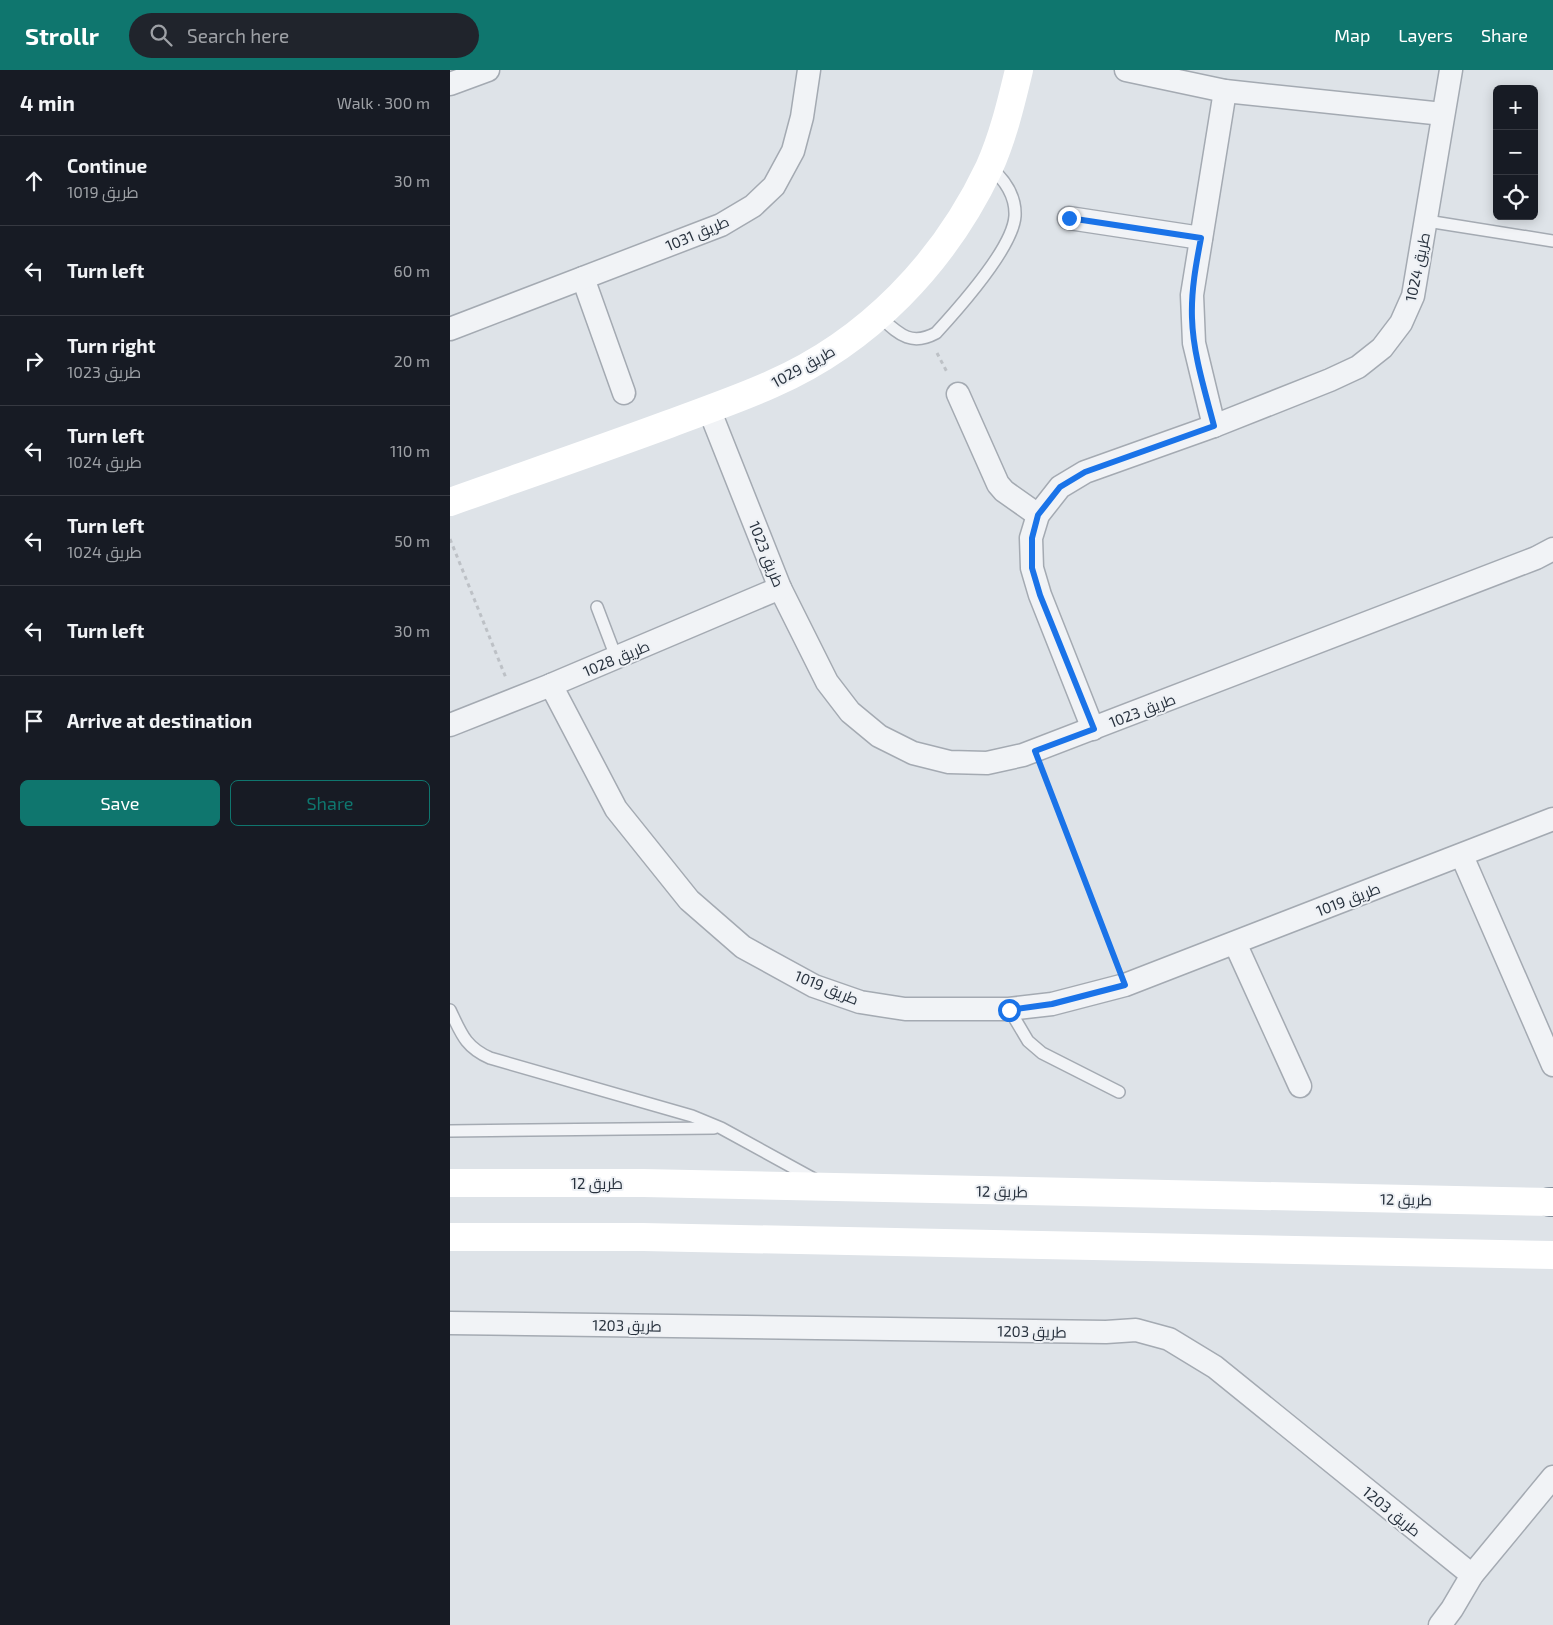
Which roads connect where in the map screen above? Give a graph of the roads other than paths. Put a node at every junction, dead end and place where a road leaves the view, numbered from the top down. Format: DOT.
graph roads {
  1 [pos="488,70"];
  2 [pos="809,70"];
  3 [pos="1019,70"];
  4 [pos="1126,70"];
  5 [pos="1451,70"];
  6 [pos="450,84"];
  7 [pos="1225,91"];
  8 [pos="1443,114"];
  9 [pos="989,167"];
  10 [pos="1069,218"];
  11 [pos="1426,221"];
  12 [pos="1201,238"];
  13 [pos="1553,241"];
  14 [pos="583,278"];
  15 [pos="879,316"];
  16 [pos="450,329"];
  17 [pos="624,392"];
  18 [pos="958,394"];
  19 [pos="709,409"];
  20 [pos="1214,426"];
  21 [pos="450,502"];
  22 [pos="1038,515"];
  23 [pos="1553,549"];
  24 [pos="780,588"];
  25 [pos="597,607"];
  26 [pos="616,658"];
  27 [pos="551,685"];
  28 [pos="450,725"];
  29 [pos="1094,729"];
  30 [pos="1553,819"];
  31 [pos="1462,856"];
  32 [pos="1235,943"];
  33 [pos="450,1010"];
  34 [pos="1009,1010"];
  35 [pos="1553,1065"];
  36 [pos="1300,1086"];
  37 [pos="1120,1092"];
  38 [pos="721,1128"];
  39 [pos="450,1131"];
  40 [pos="450,1183"];
  41 [pos="828,1187"];
  42 [pos="1552,1202"];
  43 [pos="450,1237"];
  44 [pos="1553,1255"];
  45 [pos="450,1323"];
  46 [pos="1553,1477"];
  47 [pos="1472,1575"];
  48 [pos="1440,1625"];
  1 -- 6 [label="street"];
  2 -- 14 [label="street, طريق 1031"];
  3 -- 9 [label="main road, طريق 1029"];
  4 -- 7 [label="street"];
  5 -- 8 [label="street, طريق 1024"];
  7 -- 8 [label="street"];
  7 -- 12 [label="street"];
  8 -- 11 [label="street, طريق 1024"];
  9 -- 15 [label="main road, طريق 1029"];
  9 -- 15 [label="lane"];
  10 -- 12 [label="street"];
  11 -- 13 [label="lane"];
  11 -- 20 [label="street, طريق 1024"];
  12 -- 20 [label="street"];
  14 -- 16 [label="street, طريق 1031"];
  14 -- 17 [label="street"];
  15 -- 19 [label="main road, طريق 1029"];
  18 -- 22 [label="street"];
  19 -- 21 [label="main road, طريق 1029"];
  19 -- 24 [label="street, طريق 1023"];
  20 -- 22 [label="street, طريق 1024"];
  22 -- 29 [label="street, طريق 1024"];
  23 -- 29 [label="street, طريق 1023"];
  24 -- 26 [label="street, طريق 1028"];
  24 -- 29 [label="street, طريق 1023"];
  25 -- 26 [label="lane"];
  26 -- 27 [label="street, طريق 1028"];
  27 -- 28 [label="street, طريق 1028"];
  27 -- 34 [label="street, طريق 1019"];
  30 -- 31 [label="street, طريق 1019"];
  31 -- 32 [label="street, طريق 1019"];
  31 -- 35 [label="street"];
  32 -- 34 [label="street, طريق 1019"];
  32 -- 36 [label="street"];
  33 -- 38 [label="lane"];
  34 -- 37 [label="lane"];
  38 -- 39 [label="lane"];
  38 -- 41 [label="lane"];
  40 -- 41 [label="main road, طريق 12"];
  41 -- 42 [label="main road, طريق 12"];
  43 -- 44 [label="main road"];
  45 -- 47 [label="street, طريق 1203"];
  46 -- 47 [label="street"];
  47 -- 48 [label="street"];
}
